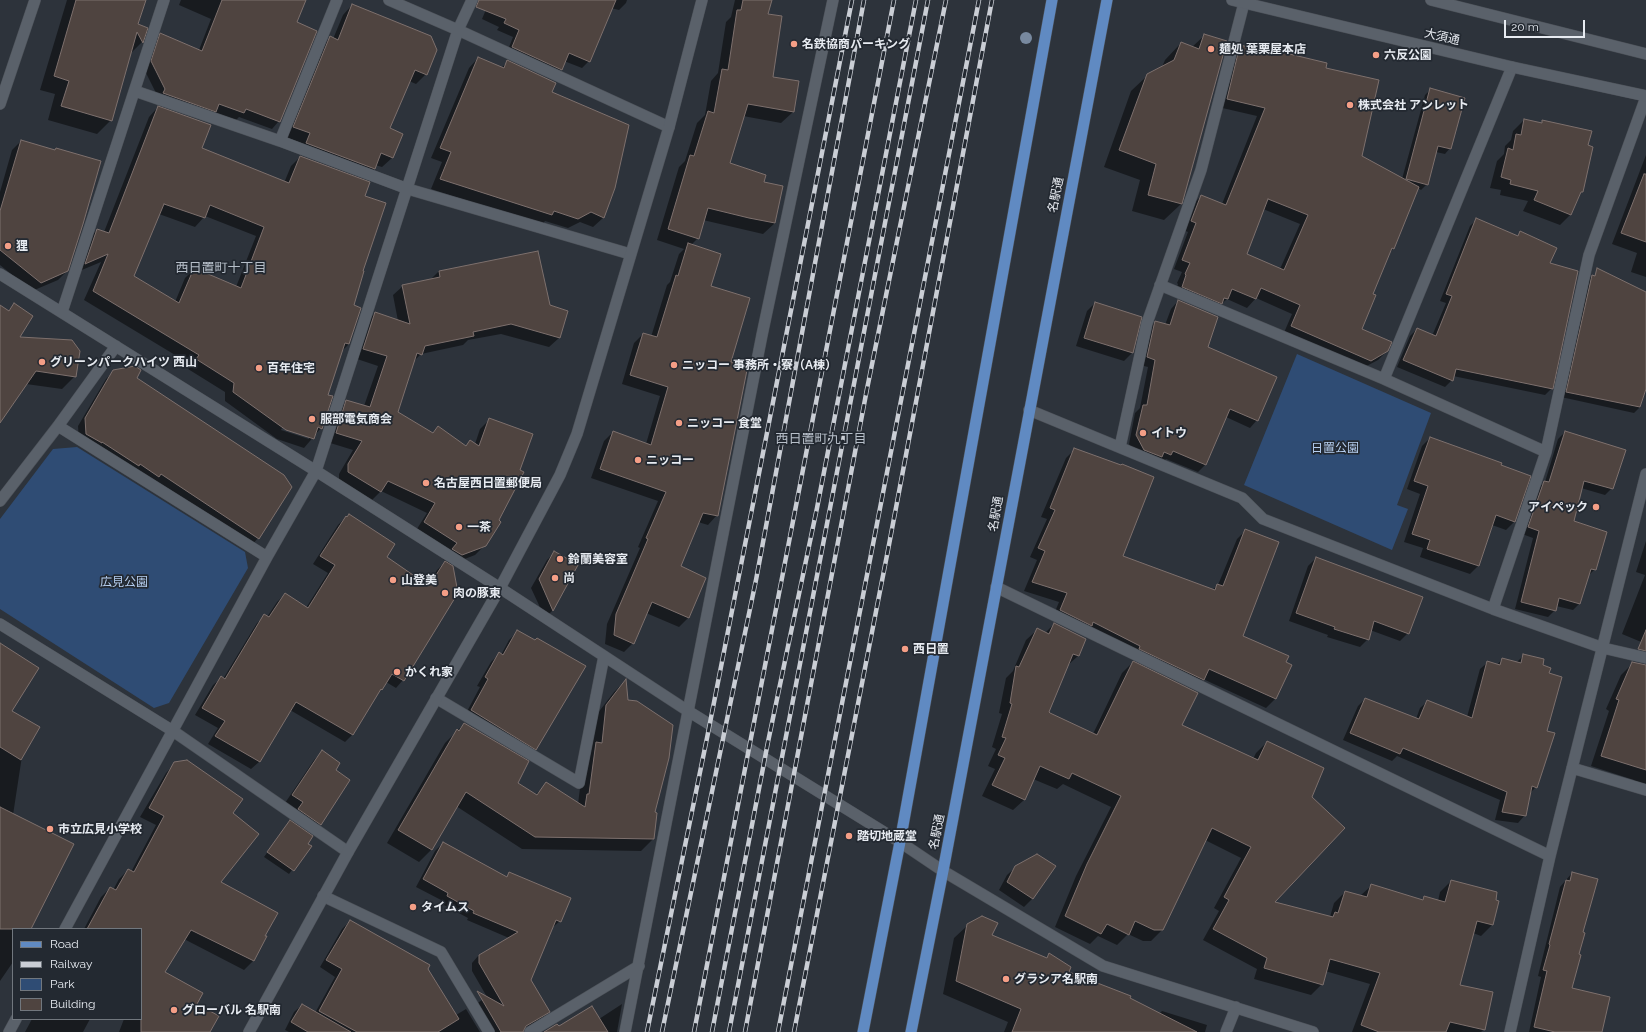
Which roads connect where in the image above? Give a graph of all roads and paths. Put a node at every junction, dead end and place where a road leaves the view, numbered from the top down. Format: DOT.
graph roads {
  1 [pos="35,0"];
  2 [pos="164,0"];
  3 [pos="337,0"];
  4 [pos="388,0"];
  5 [pos="472,0"];
  6 [pos="702,0"];
  7 [pos="833,0"];
  8 [pos="1052,0"];
  9 [pos="1106,0"];
  10 [pos="1232,0"];
  11 [pos="1431,0"];
  12 [pos="1244,3"];
  13 [pos="458,30"];
  14 [pos="1646,54"];
  15 [pos="1512,67"];
  16 [pos="135,91"];
  17 [pos="1646,96"];
  18 [pos="0,104"];
  19 [pos="669,127"];
  20 [pos="280,141"];
  21 [pos="408,189"];
  22 [pos="630,254"];
  23 [pos="0,274"];
  24 [pos="1160,285"];
  25 [pos="62,312"];
  26 [pos="116,346"];
  27 [pos="1384,379"];
  28 [pos="1029,410"];
  29 [pos="58,426"];
  30 [pos="1120,447"];
  31 [pos="1546,452"];
  32 [pos="316,471"];
  33 [pos="1646,474"];
  34 [pos="0,501"];
  35 [pos="267,557"];
  36 [pos="996,587"];
  37 [pos="500,588"];
  38 [pos="1493,608"];
  39 [pos="0,624"];
  40 [pos="1603,648"];
  41 [pos="604,656"];
  42 [pos="1646,658"];
  43 [pos="436,698"];
  44 [pos="688,711"];
  45 [pos="173,731"];
  46 [pos="1572,768"];
  47 [pos="1646,790"];
  48 [pos="900,842"];
  49 [pos="348,852"];
  50 [pos="1550,856"];
  51 [pos="943,871"];
  52 [pos="323,896"];
  53 [pos="66,928"];
  54 [pos="639,966"];
  55 [pos="1236,1007"];
  56 [pos="15,1020"];
  57 [pos="9,1032"];
  58 [pos="249,1032"];
  59 [pos="489,1032"];
  60 [pos="530,1032"];
  61 [pos="626,1032"];
  62 [pos="862,1032"];
  63 [pos="911,1032"];
  64 [pos="1226,1032"];
  65 [pos="1313,1032"];
  66 [pos="1510,1032"];
  1 -- 18 [label="street"];
  2 -- 16 [label="street"];
  3 -- 20 [label="street"];
  4 -- 13 [label="street"];
  5 -- 13 [label="street"];
  6 -- 19 [label="street"];
  7 -- 44 [label="street"];
  8 -- 48 [label="main road"];
  9 -- 28 [label="main road, 名駅通"];
  10 -- 12 [label="street, 大須通"];
  11 -- 14 [label="street"];
  12 -- 15 [label="street, 大須通"];
  12 -- 24 [label="street"];
  13 -- 19 [label="street"];
  13 -- 21 [label="street"];
  15 -- 17 [label="street, 大須通"];
  15 -- 27 [label="street"];
  16 -- 20 [label="street"];
  16 -- 25 [label="street"];
  17 -- 31 [label="street"];
  19 -- 22 [label="street"];
  20 -- 21 [label="street"];
  21 -- 22 [label="street"];
  21 -- 32 [label="street"];
  22 -- 37 [label="street"];
  23 -- 25 [label="street"];
  24 -- 27 [label="street"];
  24 -- 30 [label="street"];
  25 -- 26 [label="street"];
  26 -- 29 [label="street"];
  26 -- 32 [label="street"];
  27 -- 31 [label="street"];
  28 -- 30 [label="street"];
  28 -- 36 [label="main road, 名駅通"];
  29 -- 34 [label="street"];
  29 -- 35 [label="street"];
  30 -- 38 [label="street"];
  31 -- 38 [label="street"];
  32 -- 35 [label="street"];
  32 -- 37 [label="street"];
  33 -- 40 [label="street"];
  35 -- 45 [label="street"];
  36 -- 50 [label="street"];
  36 -- 51 [label="main road, 名駅通"];
  37 -- 41 [label="street"];
  37 -- 43 [label="street"];
  38 -- 40 [label="street"];
  39 -- 45 [label="street"];
  40 -- 42 [label="street"];
  40 -- 46 [label="street"];
  41 -- 43 [label="street"];
  41 -- 44 [label="street"];
  43 -- 49 [label="street"];
  44 -- 48 [label="street"];
  44 -- 54 [label="street"];
  45 -- 49 [label="street"];
  45 -- 53 [label="street"];
  46 -- 47 [label="street"];
  46 -- 50 [label="street"];
  48 -- 51 [label="street"];
  48 -- 62 [label="main road"];
  49 -- 52 [label="street"];
  50 -- 66 [label="street"];
  51 -- 55 [label="street"];
  51 -- 63 [label="main road, 名駅通"];
  52 -- 58 [label="street"];
  52 -- 59 [label="street"];
  54 -- 60 [label="street"];
  54 -- 61 [label="street"];
  55 -- 64 [label="street"];
  55 -- 65 [label="street"];
  56 -- 57 [label="street"];
}
